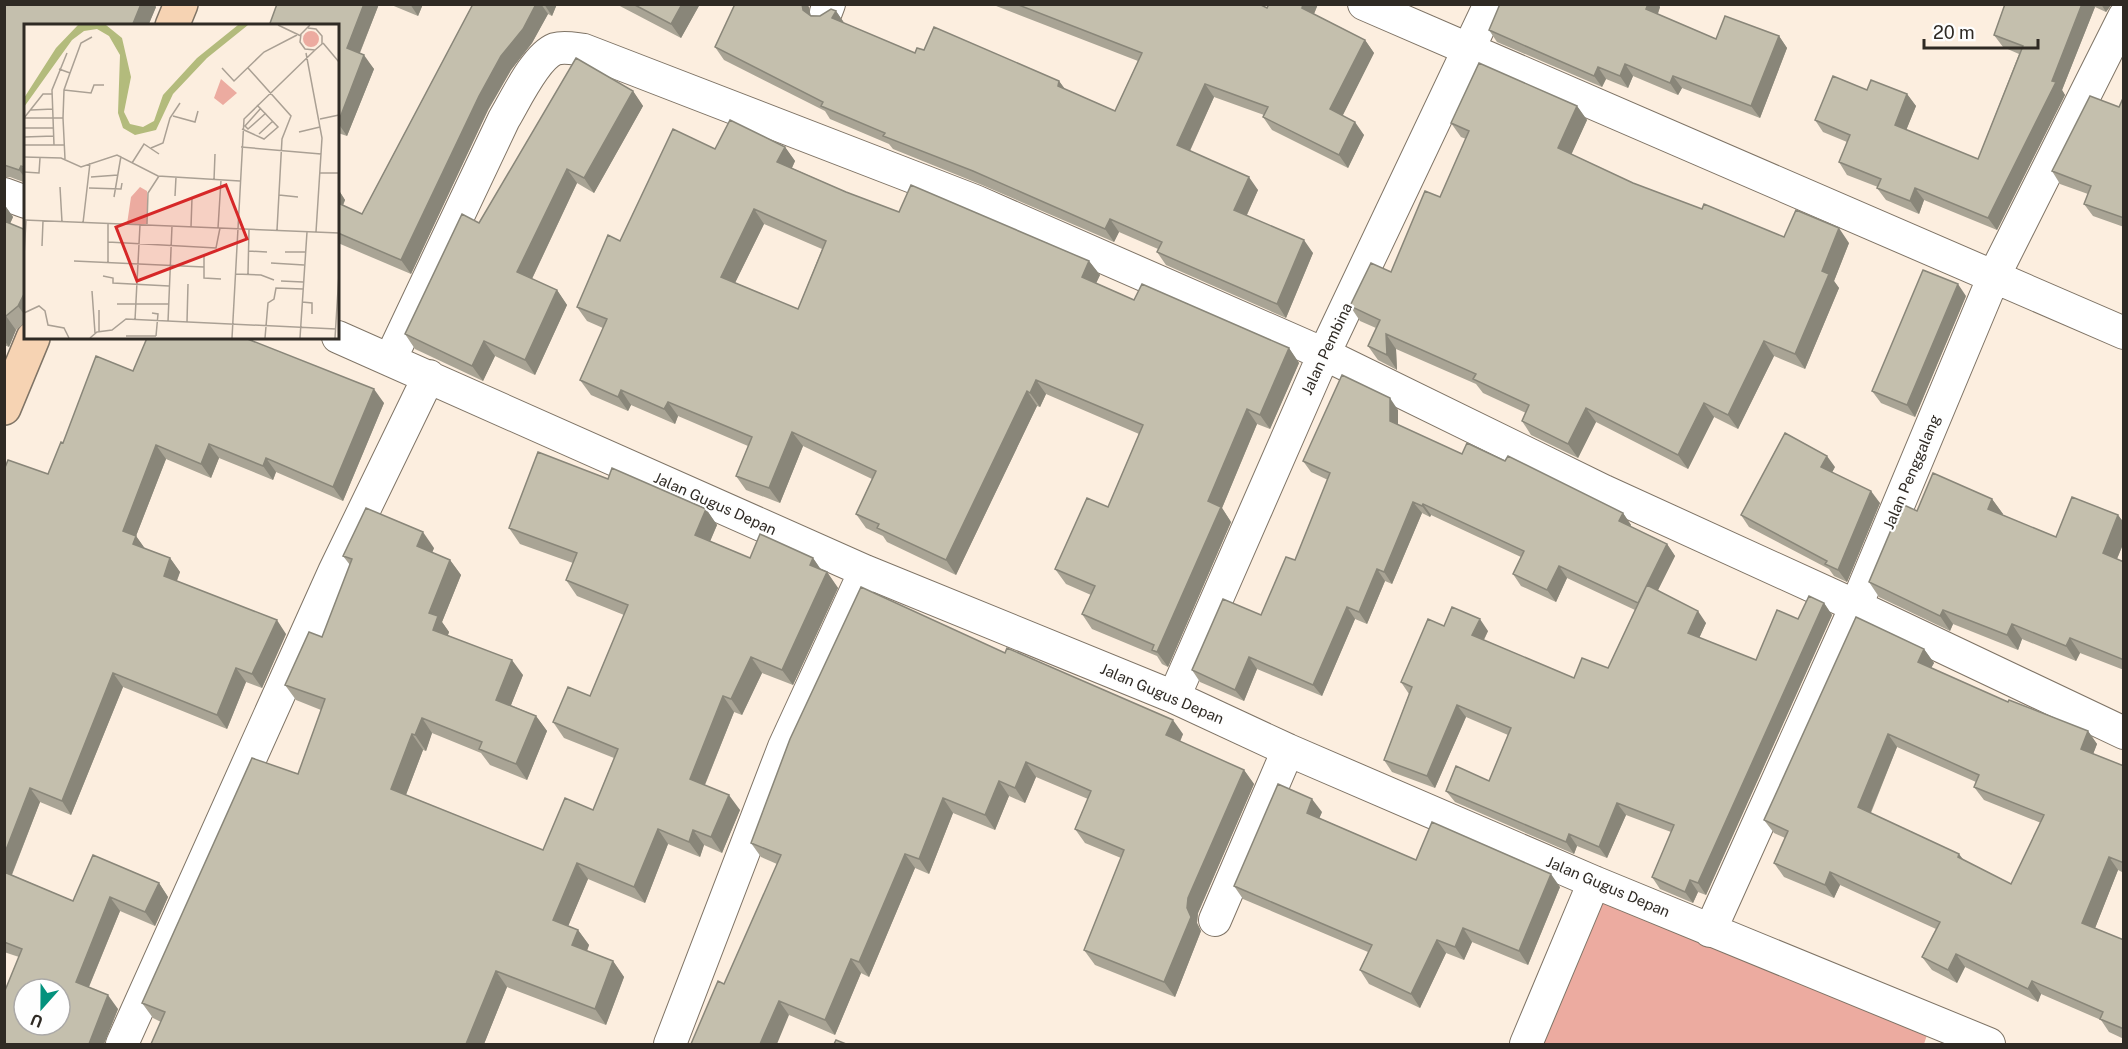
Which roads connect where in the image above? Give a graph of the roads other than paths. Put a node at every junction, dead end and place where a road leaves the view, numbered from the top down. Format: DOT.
graph roads {
  1 [pos="182,4"];
  2 [pos="1364,4"];
  3 [pos="1490,4"];
  4 [pos="2124,17"];
  5 [pos="173,24"];
  6 [pos="1470,50"];
  7 [pos="4,194"];
  8 [pos="24,201"];
  9 [pos="1994,276"];
  10 [pos="2124,333"];
  11 [pos="339,337"];
  12 [pos="33,339"];
  13 [pos="1324,354"];
  14 [pos="390,360"];
  15 [pos="429,376"];
  16 [pos="4,408"];
  17 [pos="865,571"];
  18 [pos="1856,606"];
  19 [pos="1174,698"];
  20 [pos="2124,733"];
  21 [pos="1288,750"];
  22 [pos="1594,882"];
  23 [pos="1215,920"];
  24 [pos="1710,931"];
  25 [pos="122,1044"];
  26 [pos="670,1044"];
  27 [pos="1526,1044"];
  28 [pos="1989,1044"];
  1 -- 5 [label="street"];
  2 -- 6 [label="street"];
  3 -- 6 [label="street, Jalan Pembina"];
  4 -- 9 [label="street, Jalan Penggalang"];
  6 -- 9 [label="street"];
  6 -- 13 [label="street, Jalan Pembina"];
  7 -- 8 [label="street"];
  9 -- 10 [label="street"];
  9 -- 18 [label="street, Jalan Penggalang"];
  11 -- 14 [label="street, Jalan Gugus Depan"];
  12 -- 16 [label="street"];
  13 -- 14 [label="street"];
  13 -- 18 [label="street"];
  13 -- 19 [label="street, Jalan Pembina"];
  14 -- 15 [label="street, Jalan Gugus Depan"];
  15 -- 17 [label="street, Jalan Gugus Depan"];
  15 -- 25 [label="street"];
  17 -- 19 [label="street, Jalan Gugus Depan"];
  17 -- 26 [label="street"];
  18 -- 20 [label="street"];
  18 -- 24 [label="street, Jalan Penggalang"];
  19 -- 21 [label="street, Jalan Gugus Depan"];
  21 -- 22 [label="street, Jalan Gugus Depan"];
  21 -- 23 [label="street"];
  22 -- 24 [label="street, Jalan Gugus Depan"];
  22 -- 27 [label="street"];
  24 -- 28 [label="street, Jalan Gugus Depan"];
}
